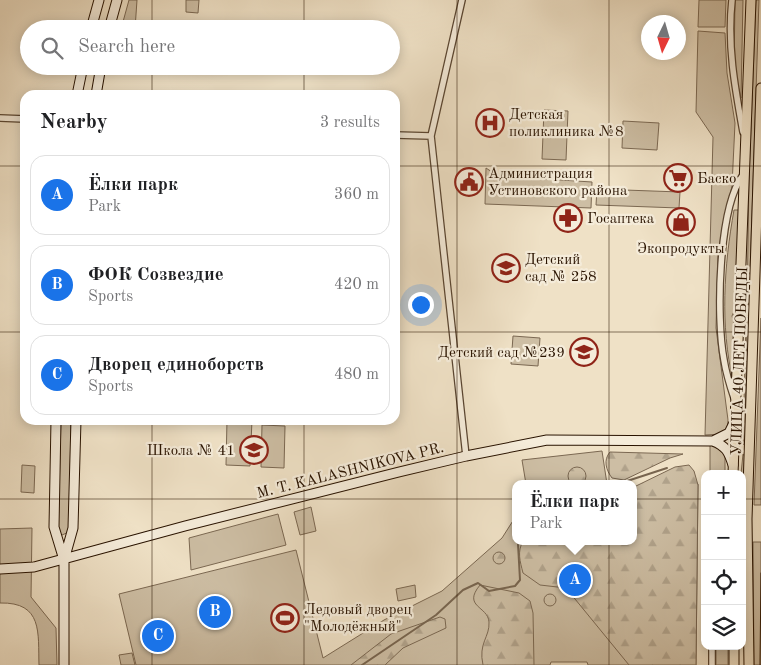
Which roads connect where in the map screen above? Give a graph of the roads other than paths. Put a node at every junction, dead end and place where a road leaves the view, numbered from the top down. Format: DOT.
graph roads {
  1 [pos="99,0"];
  2 [pos="117,0"];
  3 [pos="462,0"];
  4 [pos="732,0"];
  5 [pos="751,0"];
  6 [pos="93,20"];
  7 [pos="111,20"];
  8 [pos="81,75"];
  9 [pos="99,75"];
  10 [pos="761,88"];
  11 [pos="78,90"];
  12 [pos="97,90"];
  13 [pos="0,118"];
  14 [pos="20,118"];
  15 [pos="400,135"];
  16 [pos="431,136"];
  17 [pos="746,146"];
  18 [pos="745,173"];
  19 [pos="739,310"];
  20 [pos="757,311"];
  21 [pos="736,407"];
  22 [pos="735,421"];
  23 [pos="56,425"];
  24 [pos="76,425"];
  25 [pos="713,441"];
  26 [pos="734,448"];
  27 [pos="750,449"];
  28 [pos="466,456"];
  29 [pos="733,469"];
  30 [pos="64,560"];
  31 [pos="0,569"];
  32 [pos="712,650"];
  33 [pos="734,650"];
  34 [pos="64,665"];
  35 [pos="712,665"];
  36 [pos="734,665"];
  37 [pos="749,665"];
  1 -- 6 [label="street"];
  2 -- 7 [label="street"];
  3 -- 16 [label="street"];
  4 -- 17 [label="street, УЛИЦА 40 ЛЕТ ПОБЕДЫ"];
  5 -- 17 [label="main road, УЛИЦА 40 ЛЕТ ПОБЕДЫ"];
  8 -- 11 [label="street"];
  9 -- 12 [label="street"];
  10 -- 20 [label="main road, УЛИЦА 40 ЛЕТ ПОБЕДЫ"];
  13 -- 14 [label="street"];
  15 -- 16 [label="street"];
  16 -- 28 [label="street"];
  17 -- 18 [label="main road, УЛИЦА 40 ЛЕТ ПОБЕДЫ"];
  18 -- 19 [label="main road, УЛИЦА 40 ЛЕТ ПОБЕДЫ"];
  18 -- 21 [label="street, УЛИЦА 40 ЛЕТ ПОБЕДЫ"];
  19 -- 20 [label="main road"];
  19 -- 21 [label="main road, УЛИЦА 40 ЛЕТ ПОБЕДЫ"];
  20 -- 27 [label="main road, УЛИЦА 40 ЛЕТ ПОБЕДЫ"];
  21 -- 22 [label="main road, УЛИЦА 40 ЛЕТ ПОБЕДЫ"];
  22 -- 25 [label="street"];
  22 -- 26 [label="main road, УЛИЦА 40 ЛЕТ ПОБЕДЫ"];
  23 -- 30 [label="street"];
  24 -- 30 [label="street"];
  25 -- 28 [label="street, M. T. KALASHNIKOVA PR."];
  25 -- 29 [label="street"];
  26 -- 27 [label="main road"];
  26 -- 29 [label="main road, УЛИЦА 40 ЛЕТ ПОБЕДЫ"];
  27 -- 37 [label="main road, УЛИЦА 40 ЛЕТ ПОБЕДЫ"];
  28 -- 30 [label="street, M. T. KALASHNIKOVA PR."];
  30 -- 31 [label="street, M. T. KALASHNIKOVA PR."];
  30 -- 34 [label="street"];
  32 -- 35 [label="street"];
  33 -- 36 [label="main road"];
}
